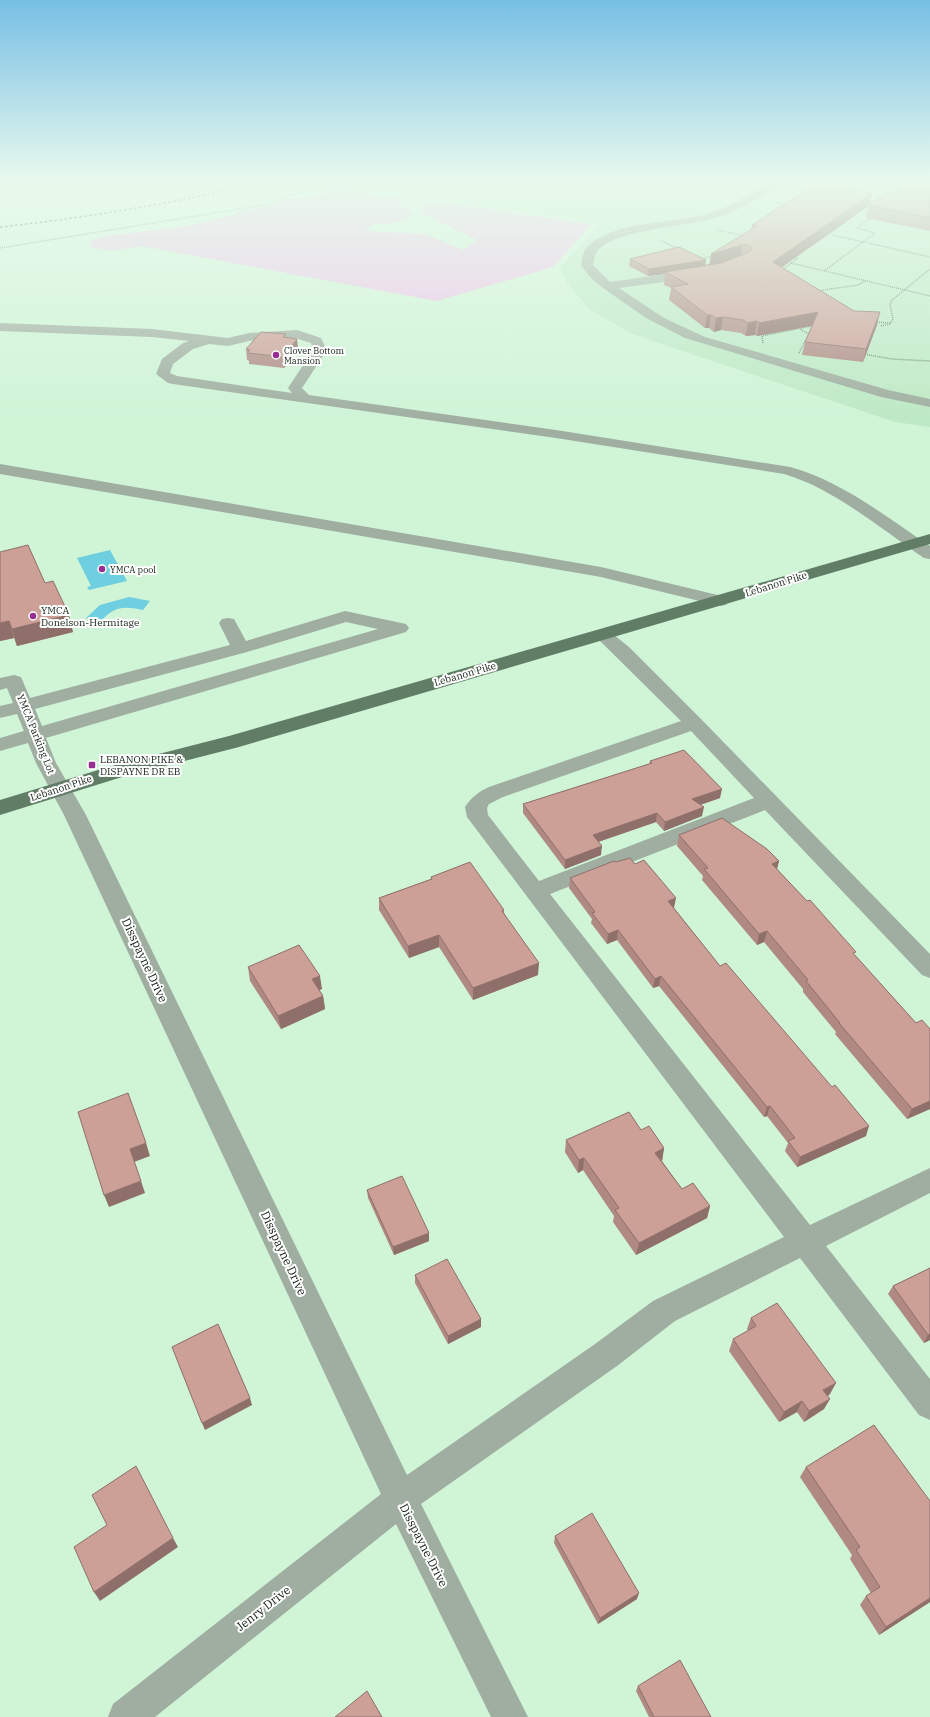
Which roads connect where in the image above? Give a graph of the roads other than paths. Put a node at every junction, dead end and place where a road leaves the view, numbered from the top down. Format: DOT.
graph roads {
  1 [pos="588,260"];
  2 [pos="703,273"];
  3 [pos="608,286"];
  4 [pos="0,327"];
  5 [pos="208,340"];
  6 [pos="305,399"];
  7 [pos="930,403"];
  8 [pos="0,469"];
  9 [pos="922,541"];
  10 [pos="930,554"];
  11 [pos="720,601"];
  12 [pos="228,623"];
  13 [pos="603,635"];
  14 [pos="241,648"];
  15 [pos="7,683"];
  16 [pos="24,706"];
  17 [pos="0,712"];
  18 [pos="694,722"];
  19 [pos="35,734"];
  20 [pos="0,745"];
  21 [pos="59,788"];
  22 [pos="768,801"];
  23 [pos="0,808"];
  24 [pos="535,891"];
  25 [pos="930,968"];
  26 [pos="930,1180"];
  27 [pos="805,1242"];
  28 [pos="930,1404"];
  29 [pos="401,1499"];
  30 [pos="126,1717"];
  31 [pos="510,1717"];
  1 -- 3 [label="street"];
  2 -- 3 [label="street"];
  3 -- 7 [label="street"];
  4 -- 5 [label="street"];
  5 -- 6 [label="street"];
  5 -- 6 [label="street"];
  6 -- 9 [label="street"];
  8 -- 11 [label="street"];
  9 -- 10 [label="street"];
  9 -- 11 [label="main road, Lebanon Pike"];
  11 -- 13 [label="main road, Lebanon Pike"];
  12 -- 14 [label="street"];
  13 -- 18 [label="street"];
  13 -- 21 [label="main road, Lebanon Pike"];
  14 -- 16 [label="street"];
  14 -- 19 [label="street"];
  15 -- 16 [label="street, YMCA Parking Lot"];
  16 -- 17 [label="street"];
  16 -- 19 [label="street, YMCA Parking Lot"];
  18 -- 22 [label="street"];
  18 -- 24 [label="street"];
  19 -- 20 [label="street"];
  19 -- 21 [label="street, YMCA Parking Lot"];
  21 -- 23 [label="main road, Lebanon Pike"];
  21 -- 29 [label="street, Disspayne Drive"];
  22 -- 24 [label="street"];
  22 -- 25 [label="street"];
  24 -- 27 [label="street"];
  26 -- 27 [label="street, Jenry Drive"];
  27 -- 28 [label="street"];
  27 -- 29 [label="street, Jenry Drive"];
  29 -- 30 [label="street, Jenry Drive"];
  29 -- 31 [label="street, Disspayne Drive"];
}
